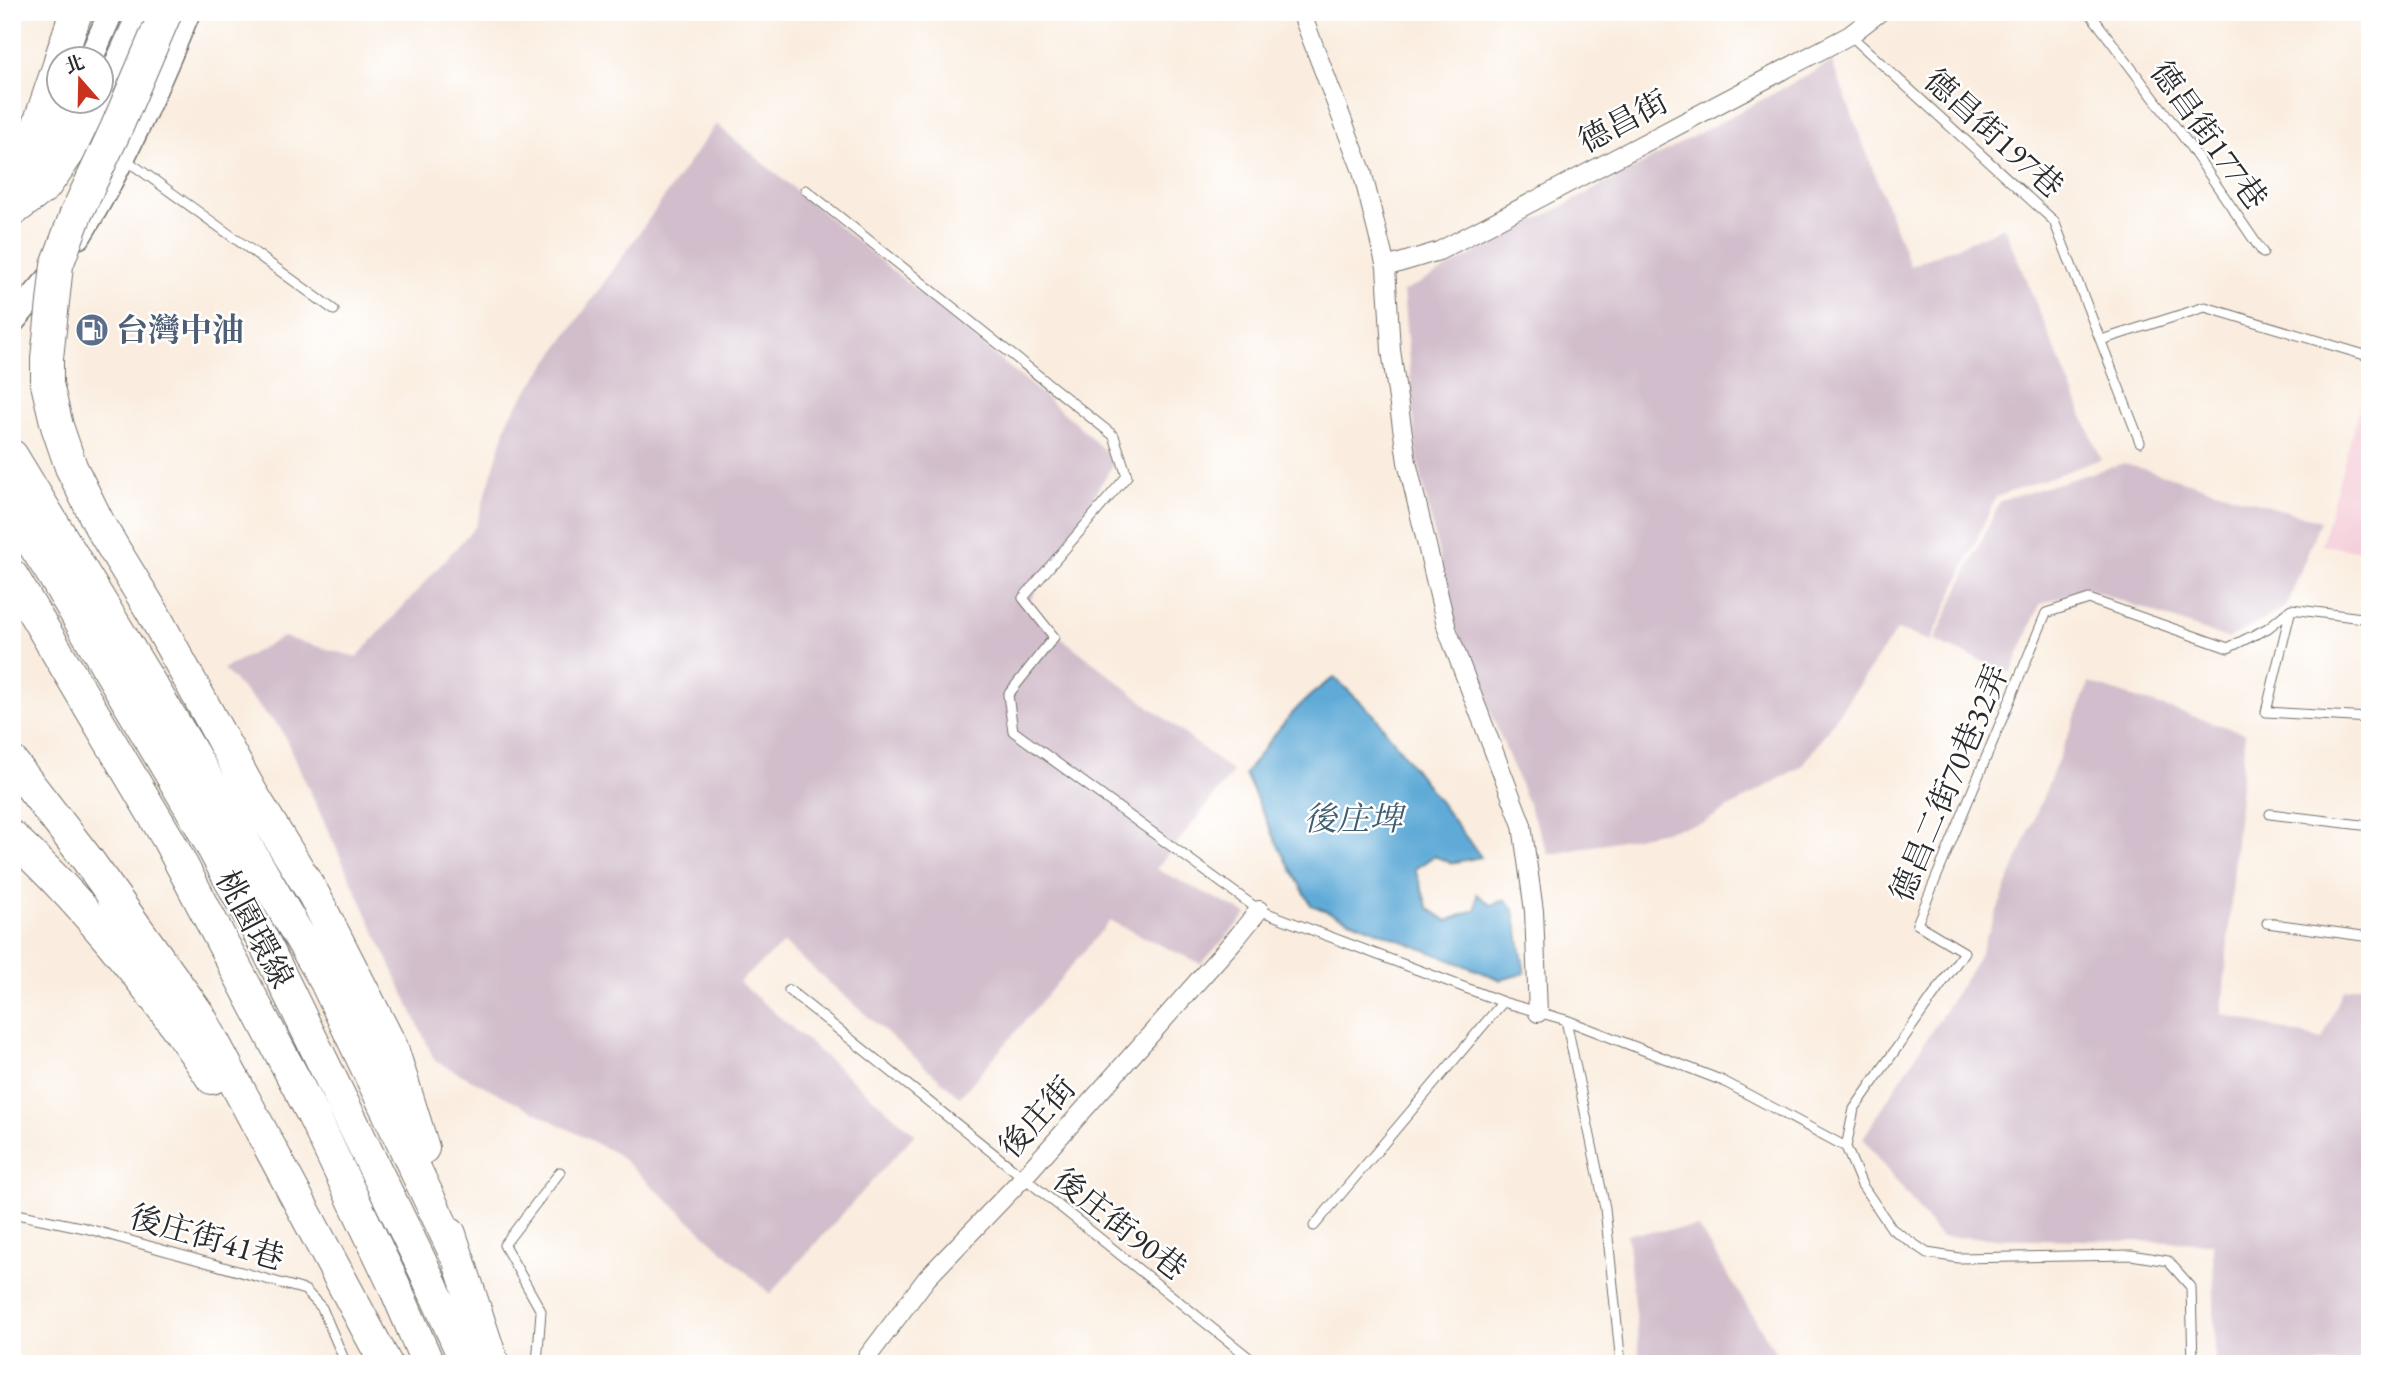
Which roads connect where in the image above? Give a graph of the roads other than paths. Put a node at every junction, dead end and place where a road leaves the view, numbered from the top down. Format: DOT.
graph roads {
  1 [pos="76,12"];
  2 [pos="111,12"];
  3 [pos="145,12"];
  4 [pos="166,12"];
  5 [pos="188,12"];
  6 [pos="1301,12"];
  7 [pos="1880,12"];
  8 [pos="2089,12"];
  9 [pos="1850,36"];
  10 [pos="65,46"];
  11 [pos="96,46"];
  12 [pos="46,104"];
  13 [pos="65,116"];
  14 [pos="124,158"];
  15 [pos="806,190"];
  16 [pos="13,205"];
  17 [pos="2263,253"];
  18 [pos="1386,267"];
  19 [pos="334,310"];
  20 [pos="12,322"];
  21 [pos="2101,340"];
  22 [pos="2368,356"];
  23 [pos="2140,442"];
  24 [pos="12,456"];
  25 [pos="12,511"];
  26 [pos="12,576"];
  27 [pos="2291,609"];
  28 [pos="2370,619"];
  29 [pos="2370,718"];
  30 [pos="12,762"];
  31 [pos="2270,814"];
  32 [pos="2370,826"];
  33 [pos="12,837"];
  34 [pos="1259,910"];
  35 [pos="2267,923"];
  36 [pos="2370,937"];
  37 [pos="789,990"];
  38 [pos="1503,1002"];
  39 [pos="1538,1013"];
  40 [pos="1566,1020"];
  41 [pos="1846,1147"];
  42 [pos="559,1172"];
  43 [pos="1023,1178"];
  44 [pos="12,1213"];
  45 [pos="306,1216"];
  46 [pos="1314,1226"];
  47 [pos="456,1255"];
  48 [pos="346,1364"];
  49 [pos="386,1364"];
  50 [pos="428,1364"];
  51 [pos="467,1364"];
  52 [pos="493,1364"];
  53 [pos="537,1364"];
  54 [pos="862,1364"];
  55 [pos="1257,1364"];
  56 [pos="1621,1364"];
  57 [pos="2193,1364"];
  1 -- 10 [label="highway"];
  2 -- 11 [label="main road"];
  3 -- 16 [label="highway"];
  4 -- 47 [label="highway, bridge"];
  5 -- 14 [label="main road"];
  6 -- 18 [label="street"];
  7 -- 9 [label="street, 德昌街"];
  8 -- 17 [label="lane, 德昌街177巷"];
  9 -- 18 [label="street, 德昌街"];
  9 -- 21 [label="lane, 德昌街197巷"];
  12 -- 16 [label="highway"];
  13 -- 16 [label="main road"];
  14 -- 19 [label="lane"];
  14 -- 20 [label="main road"];
  15 -- 34 [label="lane"];
  18 -- 39 [label="street"];
  21 -- 22 [label="lane"];
  21 -- 23 [label="lane, 德昌街197巷"];
  24 -- 47 [label="highway"];
  25 -- 51 [label="highway, 桃園環線"];
  26 -- 50 [label="highway, 桃園環線"];
  27 -- 28 [label="lane"];
  27 -- 29 [label="lane"];
  27 -- 41 [label="lane, 德昌二街70巷32弄"];
  30 -- 45 [label="highway"];
  31 -- 32 [label="lane"];
  33 -- 45 [label="highway"];
  34 -- 38 [label="lane"];
  34 -- 43 [label="street, 後庄街"];
  35 -- 36 [label="lane"];
  37 -- 43 [label="lane, 後庄街90巷"];
  38 -- 39 [label="lane"];
  38 -- 46 [label="lane"];
  39 -- 40 [label="lane"];
  40 -- 41 [label="lane"];
  40 -- 56 [label="lane"];
  41 -- 57 [label="lane"];
  42 -- 53 [label="lane"];
  43 -- 54 [label="street, 後庄街"];
  43 -- 55 [label="lane, 後庄街90巷"];
  44 -- 48 [label="lane, 後庄街41巷"];
  45 -- 49 [label="highway"];
  47 -- 52 [label="highway"];
}
